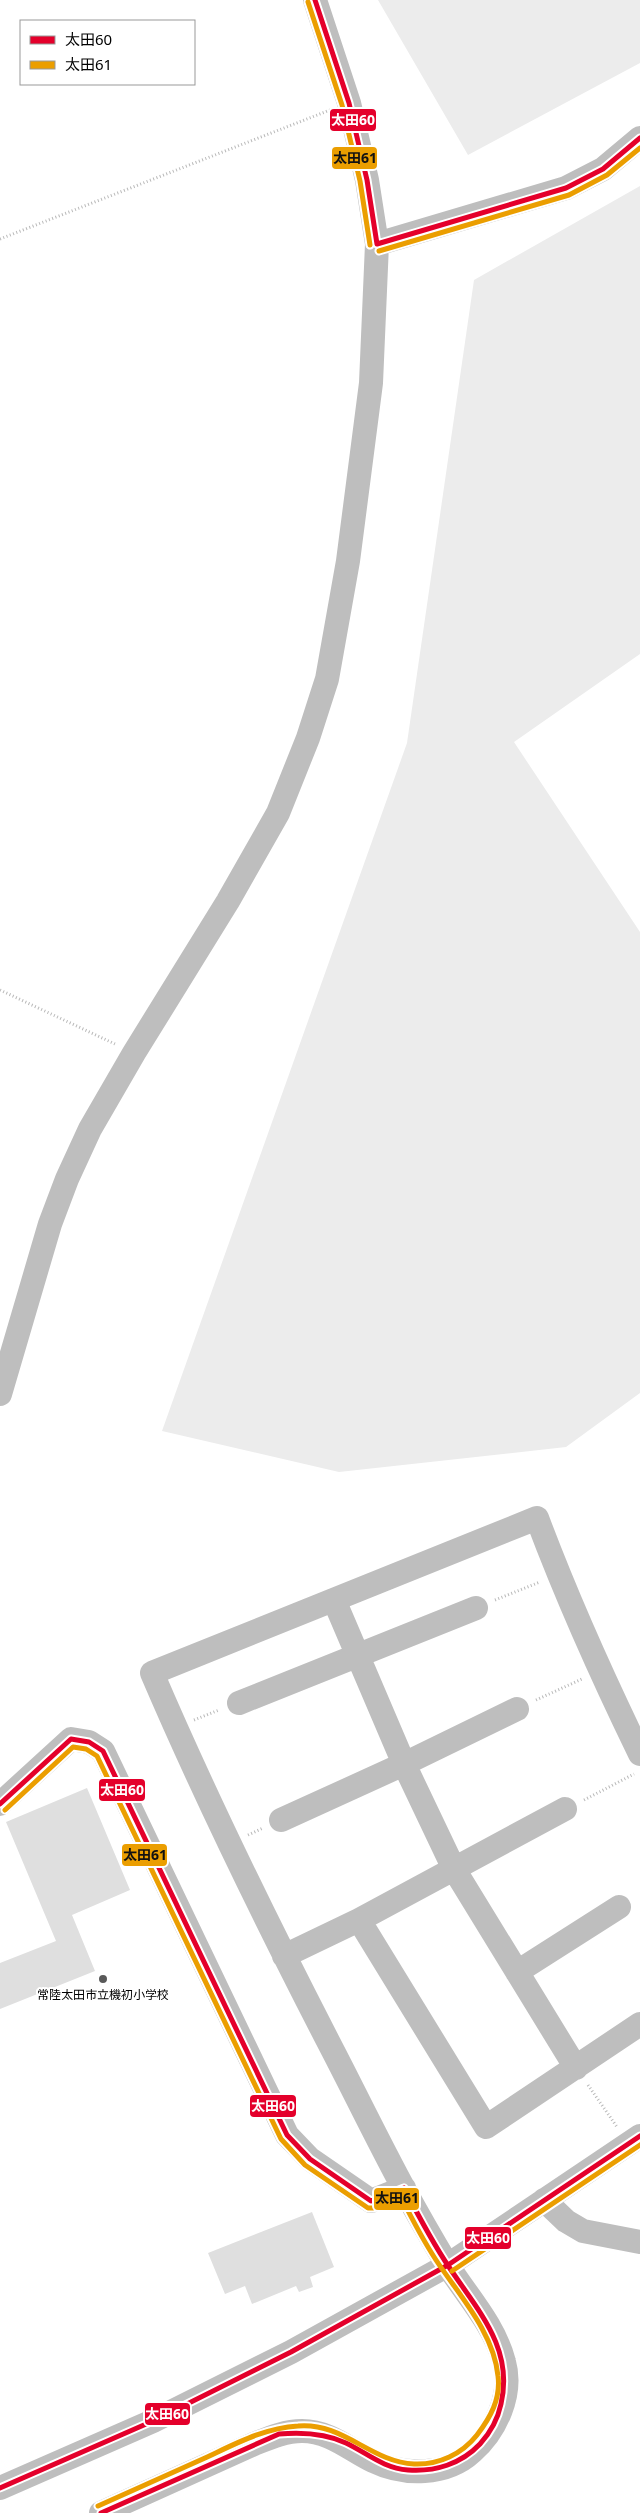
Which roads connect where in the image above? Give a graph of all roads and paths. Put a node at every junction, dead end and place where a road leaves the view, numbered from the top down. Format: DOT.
graph roads {
  1 [pos="315,0"];
  2 [pos="349,103"];
  3 [pos="640,138"];
  4 [pos="0,239"];
  5 [pos="378,244"];
  6 [pos="0,990"];
  7 [pos="134,1053"];
  8 [pos="0,1394"];
  9 [pos="558,1575"];
  10 [pos="334,1600"];
  11 [pos="476,1608"];
  12 [pos="358,1656"];
  13 [pos="600,1671"];
  14 [pos="239,1703"];
  15 [pos="517,1709"];
  16 [pos="175,1727"];
  17 [pos="640,1754"];
  18 [pos="404,1764"];
  19 [pos="640,1771"];
  20 [pos="0,1804"];
  21 [pos="565,1809"];
  22 [pos="282,1820"];
  23 [pos="229,1844"];
  24 [pos="454,1869"];
  25 [pos="619,1907"];
  26 [pos="360,1920"];
  27 [pos="284,1956"];
  28 [pos="517,1972"];
  29 [pos="640,2024"];
  30 [pos="576,2068"];
  31 [pos="634,2139"];
  32 [pos="404,2188"];
  33 [pos="544,2200"];
  34 [pos="640,2242"];
  35 [pos="448,2265"];
  36 [pos="0,2488"];
  37 [pos="101,2513"];
  1 -- 2 [label="street"];
  2 -- 4 [label="path"];
  2 -- 5 [label="street"];
  3 -- 5 [label="street"];
  5 -- 7 [label="street"];
  6 -- 7 [label="path"];
  7 -- 8 [label="street"];
  9 -- 10 [label="street"];
  9 -- 11 [label="path"];
  9 -- 13 [label="street"];
  10 -- 12 [label="street"];
  10 -- 16 [label="street"];
  11 -- 12 [label="street"];
  12 -- 14 [label="street"];
  12 -- 18 [label="street"];
  13 -- 15 [label="path"];
  13 -- 17 [label="street"];
  14 -- 16 [label="path"];
  15 -- 18 [label="street"];
  16 -- 23 [label="street"];
  18 -- 22 [label="street"];
  18 -- 24 [label="street"];
  19 -- 21 [label="path"];
  20 -- 32 [label="street"];
  21 -- 24 [label="street"];
  22 -- 23 [label="path"];
  23 -- 27 [label="street"];
  24 -- 26 [label="street"];
  24 -- 28 [label="street"];
  25 -- 28 [label="street"];
  26 -- 27 [label="street"];
  26 -- 30 [label="street"];
  27 -- 32 [label="street"];
  28 -- 30 [label="street"];
  29 -- 30 [label="street"];
  30 -- 31 [label="path"];
  31 -- 33 [label="street"];
  32 -- 35 [label="street"];
  33 -- 34 [label="street"];
  33 -- 35 [label="street"];
  35 -- 36 [label="street"];
  35 -- 37 [label="street"];
}
